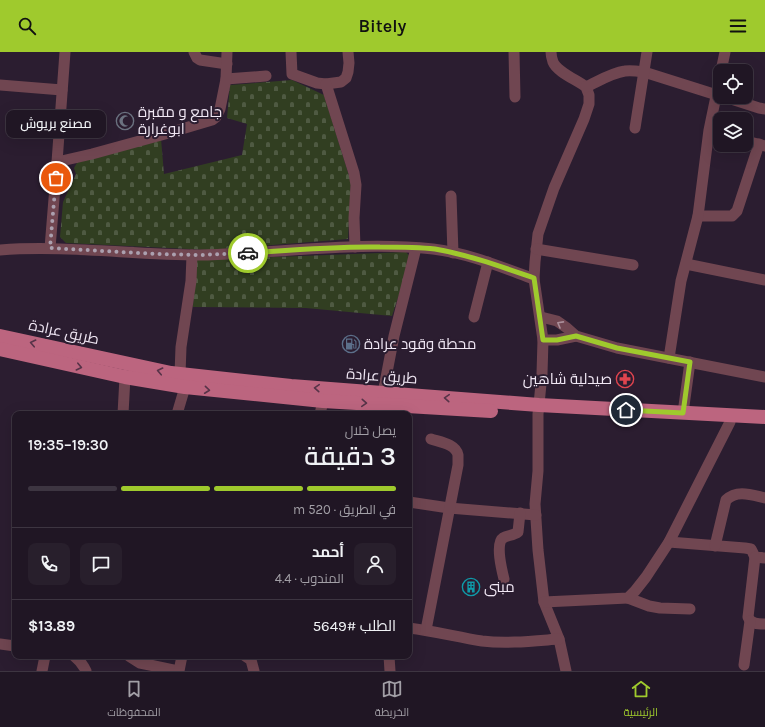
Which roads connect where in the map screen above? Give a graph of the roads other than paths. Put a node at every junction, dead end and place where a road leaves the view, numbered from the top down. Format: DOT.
graph roads {
  1 [pos="65,52"];
  2 [pos="194,52"];
  3 [pos="227,52"];
  4 [pos="291,52"];
  5 [pos="348,52"];
  6 [pos="514,52"];
  7 [pos="551,52"];
  8 [pos="647,52"];
  9 [pos="725,52"];
  10 [pos="227,64"];
  11 [pos="722,64"];
  12 [pos="644,72"];
  13 [pos="266,76"];
  14 [pos="226,79"];
  15 [pos="326,84"];
  16 [pos="0,85"];
  17 [pos="586,87"];
  18 [pos="62,90"];
  19 [pos="713,94"];
  20 [pos="515,97"];
  21 [pos="717,104"];
  22 [pos="746,104"];
  23 [pos="765,109"];
  24 [pos="635,128"];
  25 [pos="709,130"];
  26 [pos="713,131"];
  27 [pos="762,145"];
  28 [pos="57,162"];
  29 [pos="451,196"];
  30 [pos="698,216"];
  31 [pos="355,246"];
  32 [pos="50,248"];
  33 [pos="416,248"];
  34 [pos="536,249"];
  35 [pos="0,250"];
  36 [pos="453,253"];
  37 [pos="192,255"];
  38 [pos="488,262"];
  39 [pos="686,264"];
  40 [pos="633,265"];
  41 [pos="534,278"];
  42 [pos="765,280"];
  43 [pos="474,317"];
  44 [pos="540,317"];
  45 [pos="0,336"];
  46 [pos="576,336"];
  47 [pos="543,340"];
  48 [pos="0,349"];
  49 [pos="52,354"];
  50 [pos="669,358"];
  51 [pos="690,362"];
  52 [pos="125,377"];
  53 [pos="765,377"];
  54 [pos="182,381"];
  55 [pos="383,393"];
  56 [pos="322,407"];
  57 [pos="539,410"];
  58 [pos="124,411"];
  59 [pos="177,411"];
  60 [pos="683,413"];
  61 [pos="765,417"];
  62 [pos="730,422"];
  63 [pos="765,424"];
  64 [pos="431,439"];
  65 [pos="765,498"];
  66 [pos="412,502"];
  67 [pos="449,508"];
  68 [pos="520,513"];
  69 [pos="536,514"];
  70 [pos="669,542"];
  71 [pos="715,546"];
  72 [pos="760,557"];
  73 [pos="504,580"];
  74 [pos="628,598"];
  75 [pos="544,602"];
  76 [pos="690,609"];
  77 [pos="750,621"];
  78 [pos="765,624"];
  79 [pos="412,628"];
  80 [pos="426,630"];
  81 [pos="559,639"];
  82 [pos="0,644"];
  83 [pos="12,646"];
  84 [pos="44,659"];
  85 [pos="78,659"];
  86 [pos="134,659"];
  87 [pos="181,659"];
  88 [pos="250,659"];
  89 [pos="389,659"];
  90 [pos="744,665"];
  91 [pos="42,671"];
  92 [pos="86,671"];
  93 [pos="178,671"];
  94 [pos="254,671"];
  95 [pos="390,671"];
  96 [pos="566,671"];
  1 -- 18 [label="street"];
  2 -- 10 [label="street"];
  3 -- 10 [label="street"];
  4 -- 15 [label="street"];
  5 -- 15 [label="street"];
  6 -- 20 [label="street"];
  7 -- 17 [label="street"];
  8 -- 12 [label="street"];
  9 -- 11 [label="street"];
  10 -- 14 [label="street"];
  12 -- 17 [label="street"];
  12 -- 19 [label="street"];
  12 -- 24 [label="street"];
  13 -- 14 [label="street"];
  14 -- 28 [label="street"];
  15 -- 31 [label="street"];
  16 -- 18 [label="street"];
  17 -- 34 [label="street"];
  18 -- 28 [label="street"];
  21 -- 25 [label="street"];
  22 -- 23 [label="street"];
  25 -- 26 [label="street"];
  25 -- 30 [label="street"];
  27 -- 30 [label="street"];
  28 -- 32 [label="street"];
  29 -- 36 [label="street"];
  30 -- 39 [label="street"];
  31 -- 33 [label="street"];
  31 -- 37 [label="street"];
  32 -- 35 [label="street"];
  32 -- 37 [label="street"];
  33 -- 36 [label="street"];
  33 -- 55 [label="street"];
  34 -- 40 [label="street"];
  34 -- 41 [label="street"];
  36 -- 38 [label="street"];
  37 -- 54 [label="street"];
  38 -- 41 [label="street"];
  38 -- 43 [label="street"];
  39 -- 42 [label="street"];
  39 -- 50 [label="street"];
  41 -- 44 [label="street"];
  46 -- 44 [label="street, one-way"];
  44 -- 47 [label="street"];
  49 -- 45 [label="main road, طريق عرادة, one-way"];
  46 -- 47 [label="street"];
  46 -- 50 [label="street"];
  47 -- 57 [label="street"];
  48 -- 49 [label="main road, طريق عرادة"];
  49 -- 52 [label="main road, طريق عرادة, one-way"];
  54 -- 49 [label="main road, طريق عرادة, one-way"];
  50 -- 51 [label="street"];
  51 -- 53 [label="street"];
  51 -- 60 [label="street"];
  52 -- 54 [label="main road, طريق عرادة"];
  52 -- 58 [label="street"];
  55 -- 54 [label="main road, طريق عرادة, one-way"];
  54 -- 56 [label="main road, طريق عرادة, one-way"];
  54 -- 59 [label="street"];
  57 -- 55 [label="main road, طريق عرادة, one-way"];
  56 -- 57 [label="main road, طريق عرادة, one-way"];
  57 -- 60 [label="main road, طريق عرادة"];
  57 -- 62 [label="main road, طريق عرادة"];
  57 -- 69 [label="street"];
  60 -- 61 [label="main road, طريق عرادة"];
  62 -- 63 [label="main road, طريق عرادة"];
  62 -- 70 [label="street"];
  64 -- 67 [label="street"];
  65 -- 71 [label="street"];
  66 -- 67 [label="street"];
  67 -- 68 [label="street"];
  67 -- 80 [label="street"];
  68 -- 69 [label="street"];
  68 -- 73 [label="street"];
  69 -- 75 [label="street"];
  70 -- 71 [label="street"];
  70 -- 74 [label="street"];
  71 -- 72 [label="street"];
  72 -- 77 [label="street"];
  74 -- 75 [label="street"];
  74 -- 76 [label="street"];
  75 -- 81 [label="street"];
  77 -- 78 [label="street"];
  77 -- 90 [label="street"];
  79 -- 80 [label="street"];
  80 -- 81 [label="street"];
  81 -- 96 [label="street"];
  82 -- 83 [label="street"];
  84 -- 91 [label="street"];
  85 -- 92 [label="street"];
  86 -- 93 [label="street"];
  87 -- 93 [label="street"];
  88 -- 94 [label="street"];
  89 -- 95 [label="street"];
}
